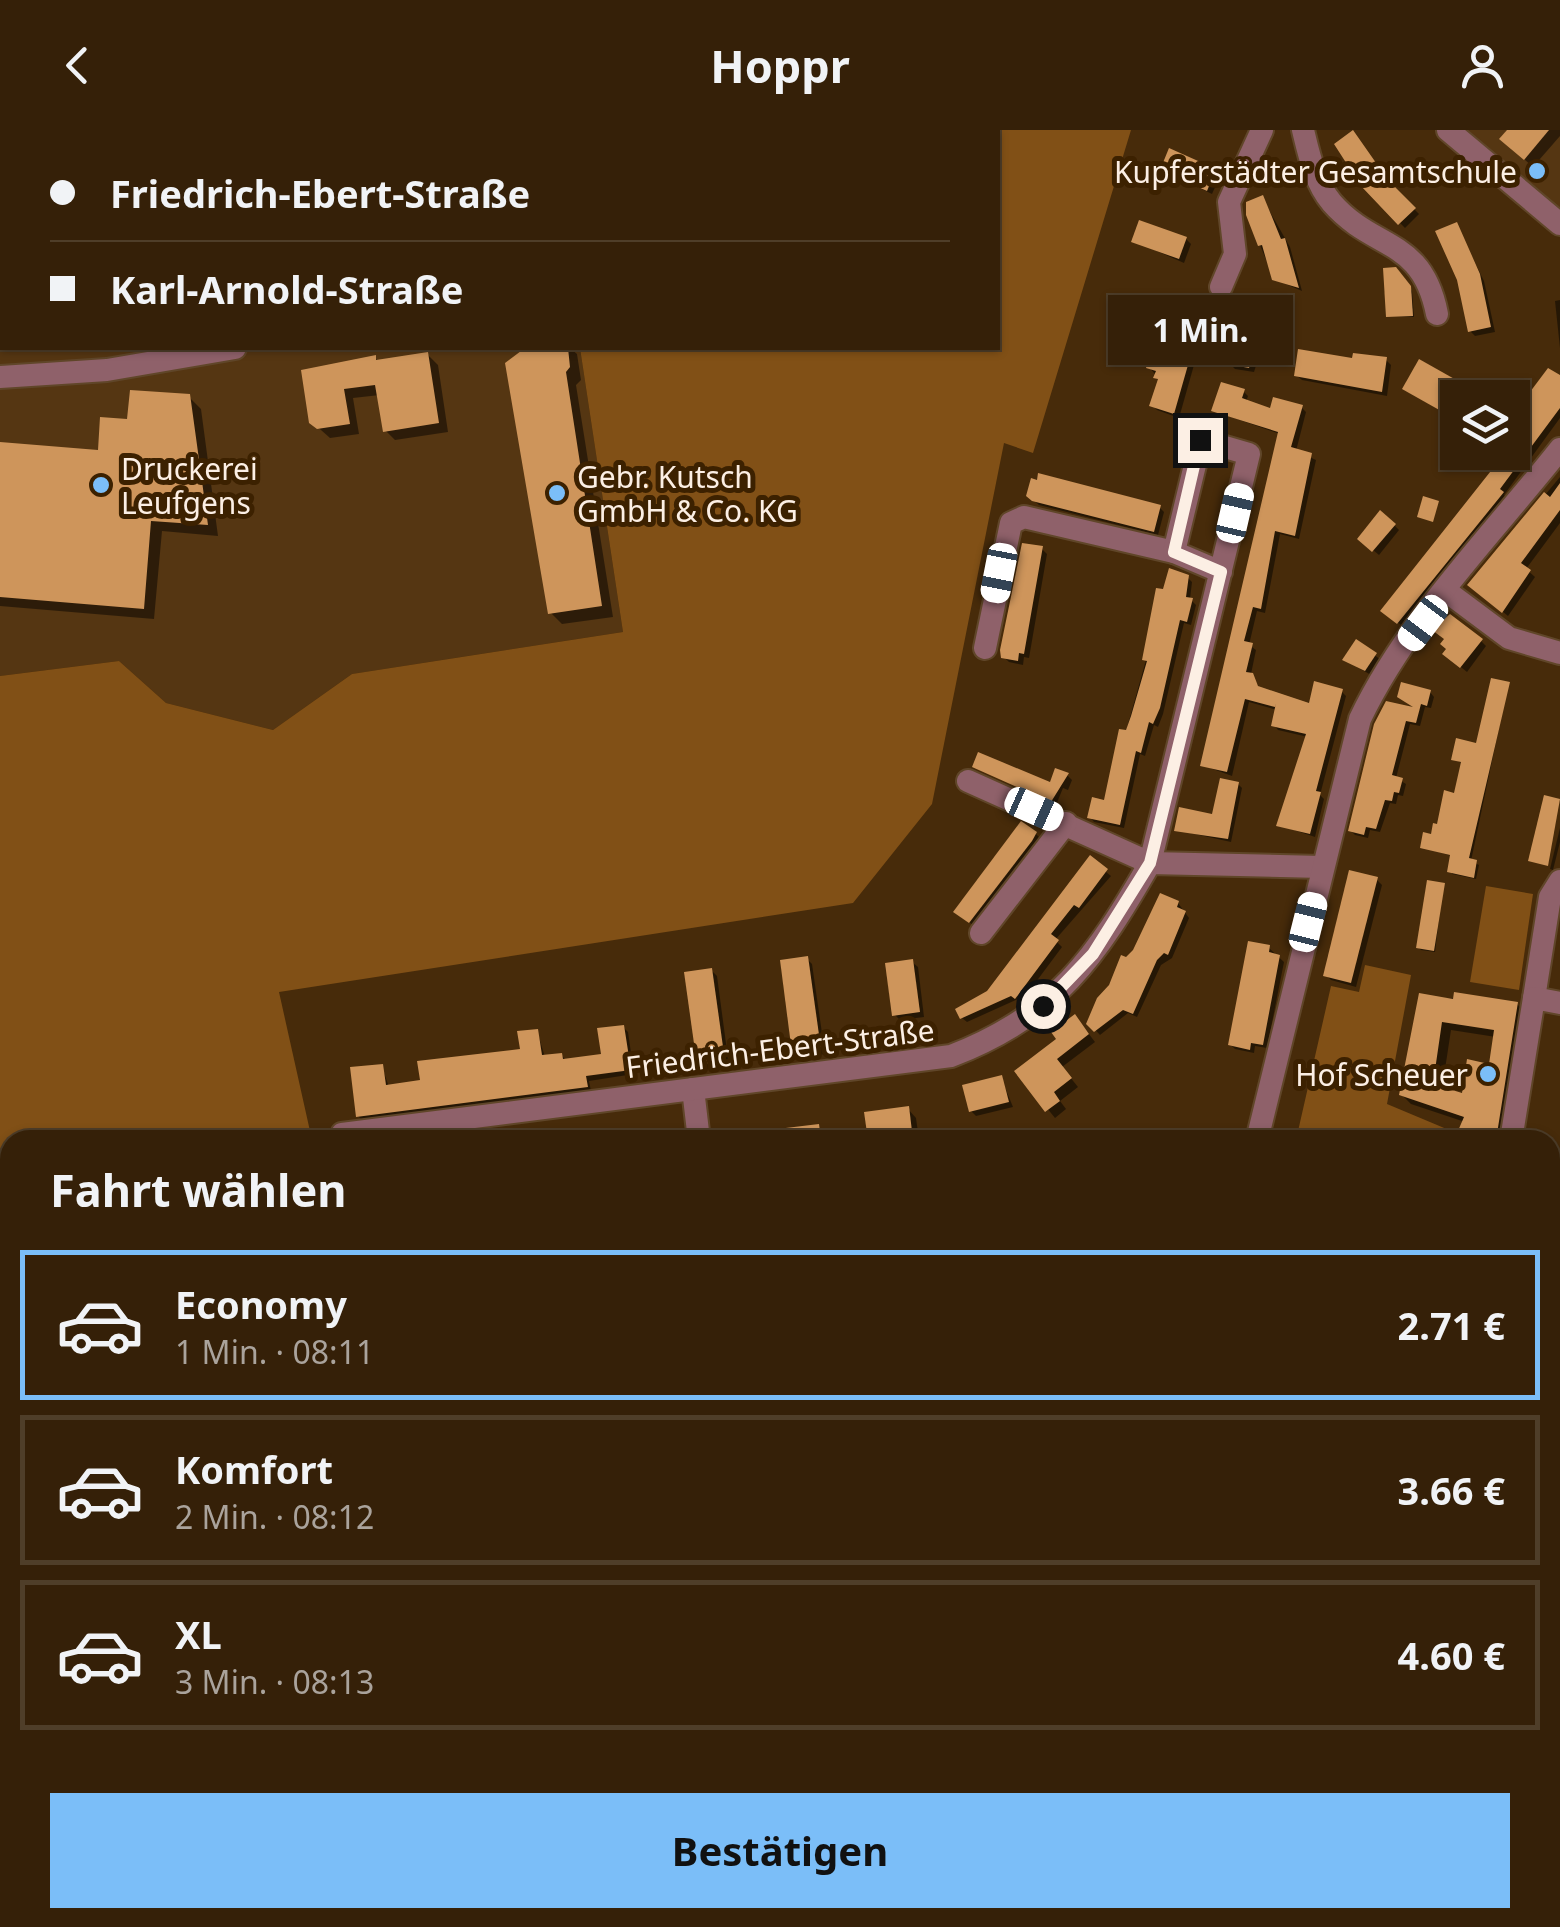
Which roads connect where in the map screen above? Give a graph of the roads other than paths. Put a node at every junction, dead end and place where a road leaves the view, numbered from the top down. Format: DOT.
graph roads {
  1 [pos="1262,130"];
  2 [pos="1303,130"];
  3 [pos="1448,130"];
  4 [pos="1560,224"];
  5 [pos="1221,287"];
  6 [pos="1436,314"];
  7 [pos="223,350"];
  8 [pos="0,377"];
  9 [pos="1560,449"];
  10 [pos="1174,552"];
  11 [pos="1221,572"];
  12 [pos="1446,591"];
  13 [pos="985,648"];
  14 [pos="1560,654"];
  15 [pos="968,781"];
  16 [pos="1066,824"];
  17 [pos="1150,863"];
  18 [pos="1322,867"];
  19 [pos="1560,880"];
  20 [pos="981,933"];
  21 [pos="1534,998"];
  22 [pos="1560,1003"];
  23 [pos="692,1089"];
  24 [pos="373,1130"];
  25 [pos="698,1130"];
  26 [pos="1259,1130"];
  27 [pos="1514,1130"];
  1 -- 5 [label="street"];
  2 -- 6 [label="street"];
  3 -- 4 [label="street"];
  7 -- 8 [label="street"];
  9 -- 12 [label="street"];
  10 -- 11 [label="street"];
  10 -- 11 [label="street, Friedrich-Ebert-Straße"];
  10 -- 13 [label="street"];
  11 -- 17 [label="street, Friedrich-Ebert-Straße"];
  12 -- 14 [label="street"];
  12 -- 18 [label="street"];
  15 -- 16 [label="street"];
  16 -- 17 [label="street"];
  16 -- 20 [label="street"];
  17 -- 18 [label="street"];
  17 -- 23 [label="street, Friedrich-Ebert-Straße"];
  18 -- 26 [label="street"];
  19 -- 21 [label="street"];
  21 -- 22 [label="street"];
  21 -- 27 [label="street"];
  23 -- 24 [label="street, Friedrich-Ebert-Straße"];
  23 -- 25 [label="street"];
}
